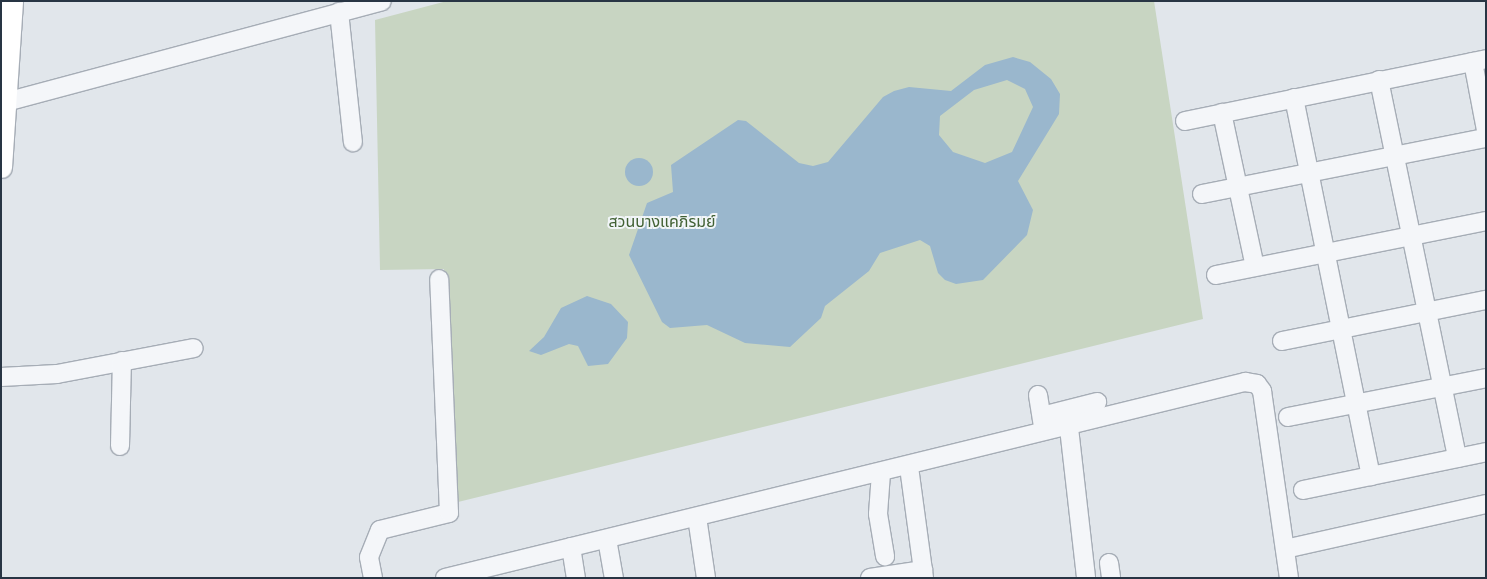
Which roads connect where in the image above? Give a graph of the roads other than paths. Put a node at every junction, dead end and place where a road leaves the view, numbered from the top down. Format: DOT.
graph roads {
  1 [pos="12,1"];
  2 [pos="374,2"];
  3 [pos="339,12"];
  4 [pos="1479,60"];
  5 [pos="1379,80"];
  6 [pos="1294,98"];
  7 [pos="6,102"];
  8 [pos="1222,113"];
  9 [pos="1185,121"];
  10 [pos="1486,130"];
  11 [pos="1486,138"];
  12 [pos="353,142"];
  13 [pos="1395,156"];
  14 [pos="1,167"];
  15 [pos="1309,172"];
  16 [pos="1238,187"];
  17 [pos="1202,194"];
  18 [pos="1485,221"];
  19 [pos="1411,236"];
  20 [pos="1326,253"];
  21 [pos="1255,267"];
  22 [pos="1216,275"];
  23 [pos="439,279"];
  24 [pos="1486,300"];
  25 [pos="1427,312"];
  26 [pos="1341,329"];
  27 [pos="1282,341"];
  28 [pos="194,348"];
  29 [pos="122,361"];
  30 [pos="1,377"];
  31 [pos="1486,378"];
  32 [pos="1442,387"];
  33 [pos="1038,395"];
  34 [pos="1097,402"];
  35 [pos="1356,404"];
  36 [pos="1042,416"];
  37 [pos="1288,417"];
  38 [pos="1068,428"];
  39 [pos="1045,433"];
  40 [pos="120,446"];
  41 [pos="1486,452"];
  42 [pos="1457,458"];
  43 [pos="909,467"];
  44 [pos="881,473"];
  45 [pos="1371,476"];
  46 [pos="1303,490"];
  47 [pos="1486,504"];
  48 [pos="697,517"];
  49 [pos="607,539"];
  50 [pos="571,548"];
  51 [pos="1285,549"];
  52 [pos="885,556"];
  53 [pos="496,572"];
  54 [pos="924,574"];
  55 [pos="373,578"];
  56 [pos="444,578"];
  57 [pos="576,578"];
  58 [pos="614,578"];
  59 [pos="706,578"];
  60 [pos="870,578"];
  61 [pos="1086,578"];
  62 [pos="1289,578"];
  1 -- 7 [label="main road"];
  2 -- 3 [label="street"];
  3 -- 7 [label="street"];
  3 -- 12 [label="street"];
  4 -- 5 [label="street"];
  4 -- 10 [label="street"];
  5 -- 6 [label="street"];
  5 -- 13 [label="street"];
  6 -- 8 [label="street"];
  6 -- 15 [label="street"];
  7 -- 14 [label="main road"];
  8 -- 9 [label="street"];
  8 -- 16 [label="street"];
  11 -- 13 [label="street"];
  13 -- 15 [label="street"];
  13 -- 19 [label="street"];
  15 -- 16 [label="street"];
  15 -- 20 [label="street"];
  16 -- 17 [label="street"];
  16 -- 21 [label="street"];
  18 -- 19 [label="street"];
  19 -- 20 [label="street"];
  19 -- 25 [label="street"];
  20 -- 21 [label="street"];
  20 -- 26 [label="street"];
  21 -- 22 [label="street"];
  23 -- 55 [label="street"];
  24 -- 25 [label="street"];
  25 -- 26 [label="street"];
  25 -- 32 [label="street"];
  26 -- 27 [label="street"];
  26 -- 35 [label="street"];
  28 -- 29 [label="street"];
  29 -- 30 [label="street"];
  29 -- 40 [label="street"];
  31 -- 32 [label="street"];
  32 -- 35 [label="street"];
  32 -- 42 [label="street"];
  33 -- 36 [label="street"];
  34 -- 36 [label="street"];
  35 -- 37 [label="street"];
  35 -- 45 [label="street"];
  36 -- 39 [label="street"];
  38 -- 39 [label="street"];
  38 -- 51 [label="street"];
  38 -- 61 [label="street"];
  39 -- 43 [label="street"];
  41 -- 42 [label="street"];
  42 -- 45 [label="street"];
  43 -- 44 [label="street"];
  43 -- 54 [label="street"];
  44 -- 48 [label="street"];
  44 -- 52 [label="street"];
  45 -- 46 [label="street"];
  47 -- 51 [label="street"];
  48 -- 49 [label="street"];
  48 -- 59 [label="street"];
  49 -- 50 [label="street"];
  49 -- 58 [label="street"];
  50 -- 53 [label="street"];
  50 -- 57 [label="street"];
  51 -- 62 [label="street"];
  53 -- 56 [label="street"];
  54 -- 60 [label="street"];
}
